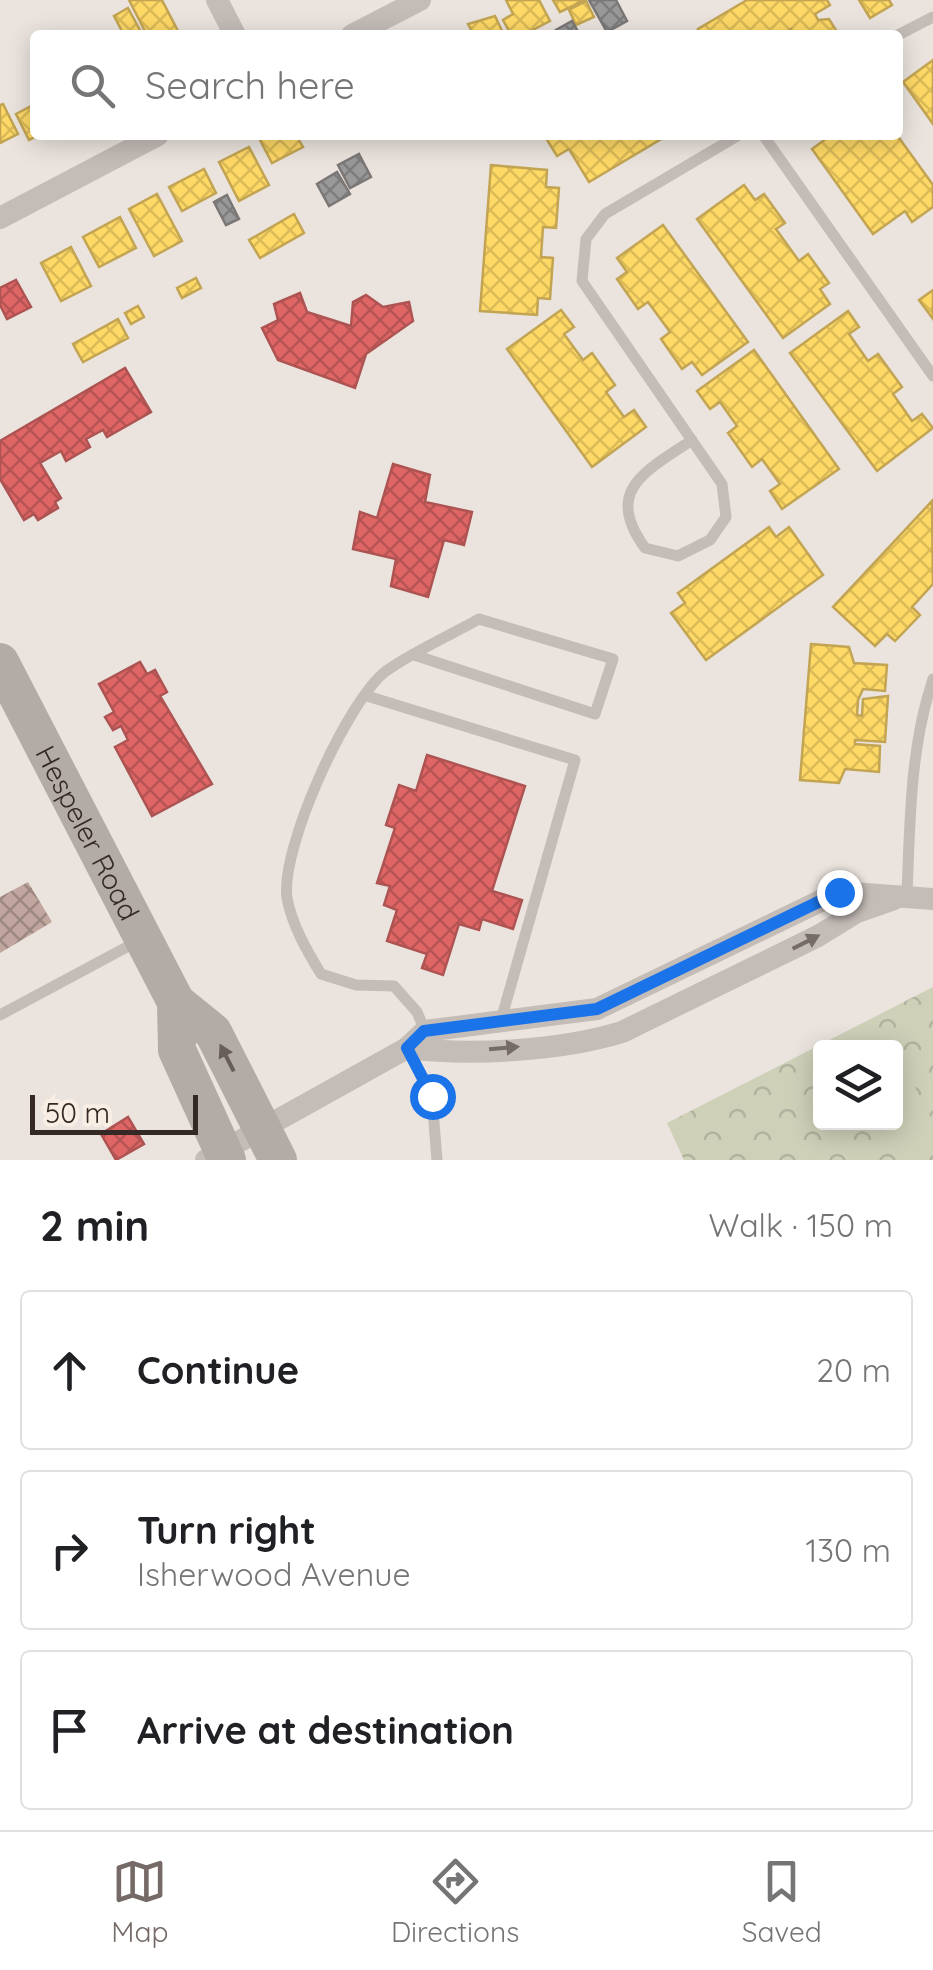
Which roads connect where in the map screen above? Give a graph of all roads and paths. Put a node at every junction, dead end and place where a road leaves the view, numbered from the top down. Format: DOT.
graph roads {
  1 [pos="217,0"];
  2 [pos="420,0"];
  3 [pos="933,17"];
  4 [pos="232,30"];
  5 [pos="362,30"];
  6 [pos="903,32"];
  7 [pos="148,140"];
  8 [pos="731,140"];
  9 [pos="766,140"];
  10 [pos="0,218"];
  11 [pos="933,376"];
  12 [pos="692,440"];
  13 [pos="414,655"];
  14 [pos="0,662"];
  15 [pos="933,678"];
  16 [pos="367,696"];
  17 [pos="907,894"];
  18 [pos="933,900"];
  19 [pos="144,938"];
  20 [pos="176,1002"];
  21 [pos="0,1016"];
  22 [pos="500,1020"];
  23 [pos="424,1031"];
  24 [pos="407,1048"];
  25 [pos="261,1126"];
  26 [pos="218,1157"];
  27 [pos="278,1160"];
  28 [pos="437,1160"];
  1 -- 4 [label="street"];
  2 -- 5 [label="street"];
  3 -- 6 [label="lane"];
  7 -- 10 [label="street"];
  8 -- 12 [label="lane"];
  9 -- 11 [label="lane"];
  12 -- 12 [label="lane"];
  13 -- 13 [label="lane"];
  13 -- 16 [label="lane"];
  14 -- 19 [label="main road, Hespeler Road"];
  15 -- 17 [label="lane"];
  16 -- 22 [label="lane"];
  16 -- 23 [label="lane"];
  17 -- 18 [label="street"];
  17 -- 22 [label="street"];
  24 -- 17 [label="street, one-way"];
  19 -- 20 [label="main road, Hespeler Road"];
  19 -- 21 [label="lane"];
  25 -- 20 [label="main road, Hespeler Road, one-way"];
  20 -- 26 [label="main road, Hespeler Road"];
  22 -- 23 [label="street"];
  23 -- 24 [label="street"];
  24 -- 25 [label="street"];
  24 -- 28 [label="lane"];
  25 -- 26 [label="street"];
  25 -- 27 [label="main road, Hespeler Road"];
}
